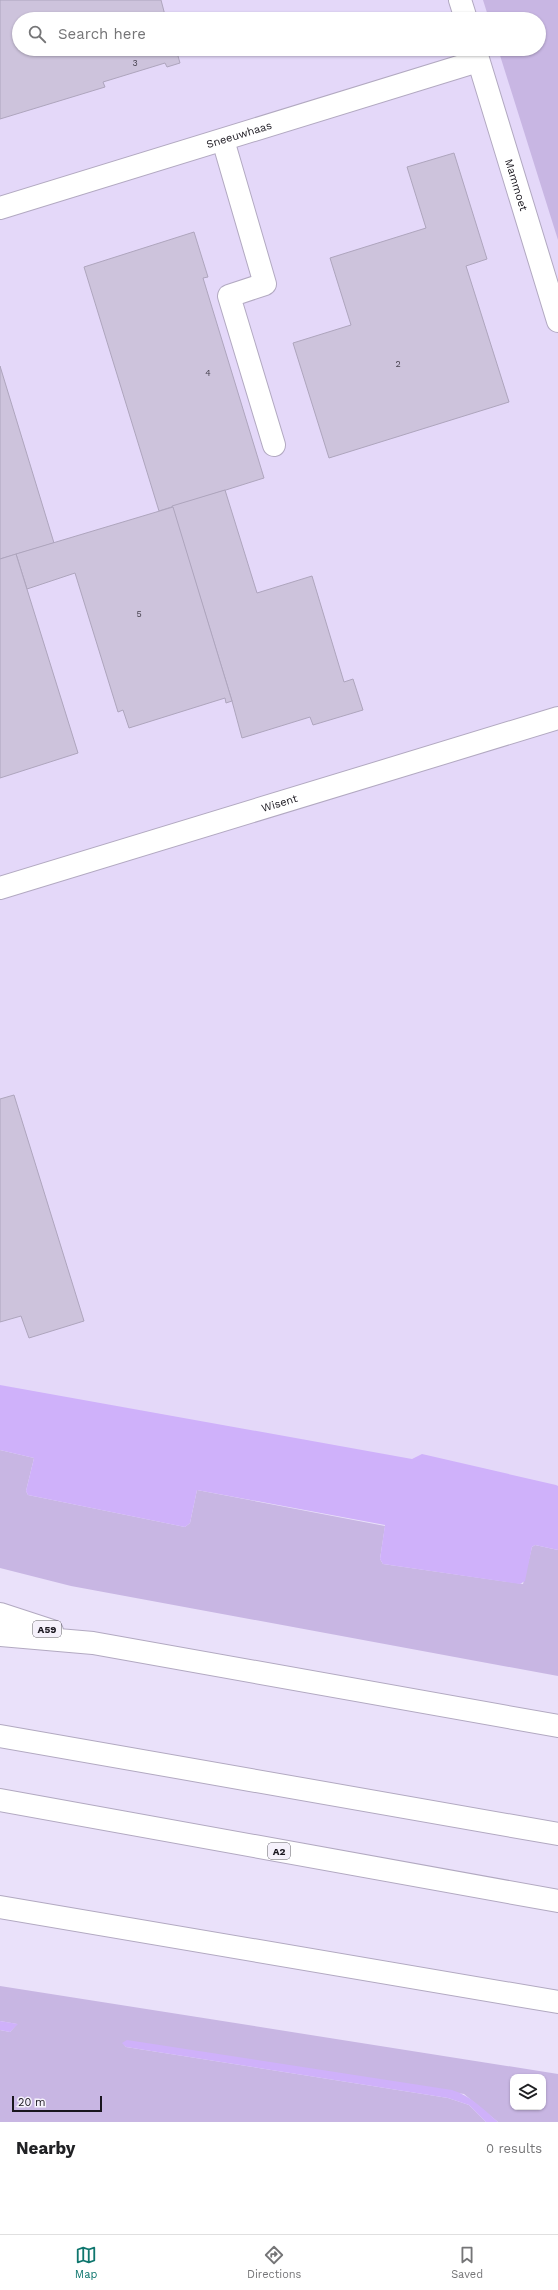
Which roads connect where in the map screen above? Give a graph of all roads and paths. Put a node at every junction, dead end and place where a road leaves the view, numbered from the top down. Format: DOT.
graph roads {
  1 [pos="460,0"];
  2 [pos="464,12"];
  3 [pos="473,56"];
  4 [pos="476,56"];
  5 [pos="223,140"];
  6 [pos="0,208"];
  7 [pos="558,321"];
  8 [pos="274,445"];
  9 [pos="558,718"];
  10 [pos="0,888"];
  11 [pos="0,1614"];
  12 [pos="0,1635"];
  13 [pos="93,1643"];
  14 [pos="558,1726"];
  15 [pos="0,1736"];
  16 [pos="0,1800"];
  17 [pos="558,1834"];
  18 [pos="558,1901"];
  19 [pos="0,1907"];
  20 [pos="558,2002"];
  1 -- 2 [label="main road"];
  3 -- 5 [label="main road, Sneeuwhaas"];
  4 -- 7 [label="main road, Mammoet"];
  5 -- 6 [label="main road, Sneeuwhaas"];
  5 -- 8 [label="main road"];
  9 -- 10 [label="main road, Wisent"];
  11 -- 13 [label="main road, A59"];
  12 -- 13 [label="main road"];
  13 -- 14 [label="main road"];
  15 -- 17 [label="main road"];
  16 -- 18 [label="main road, A2"];
  19 -- 20 [label="main road"];
}
